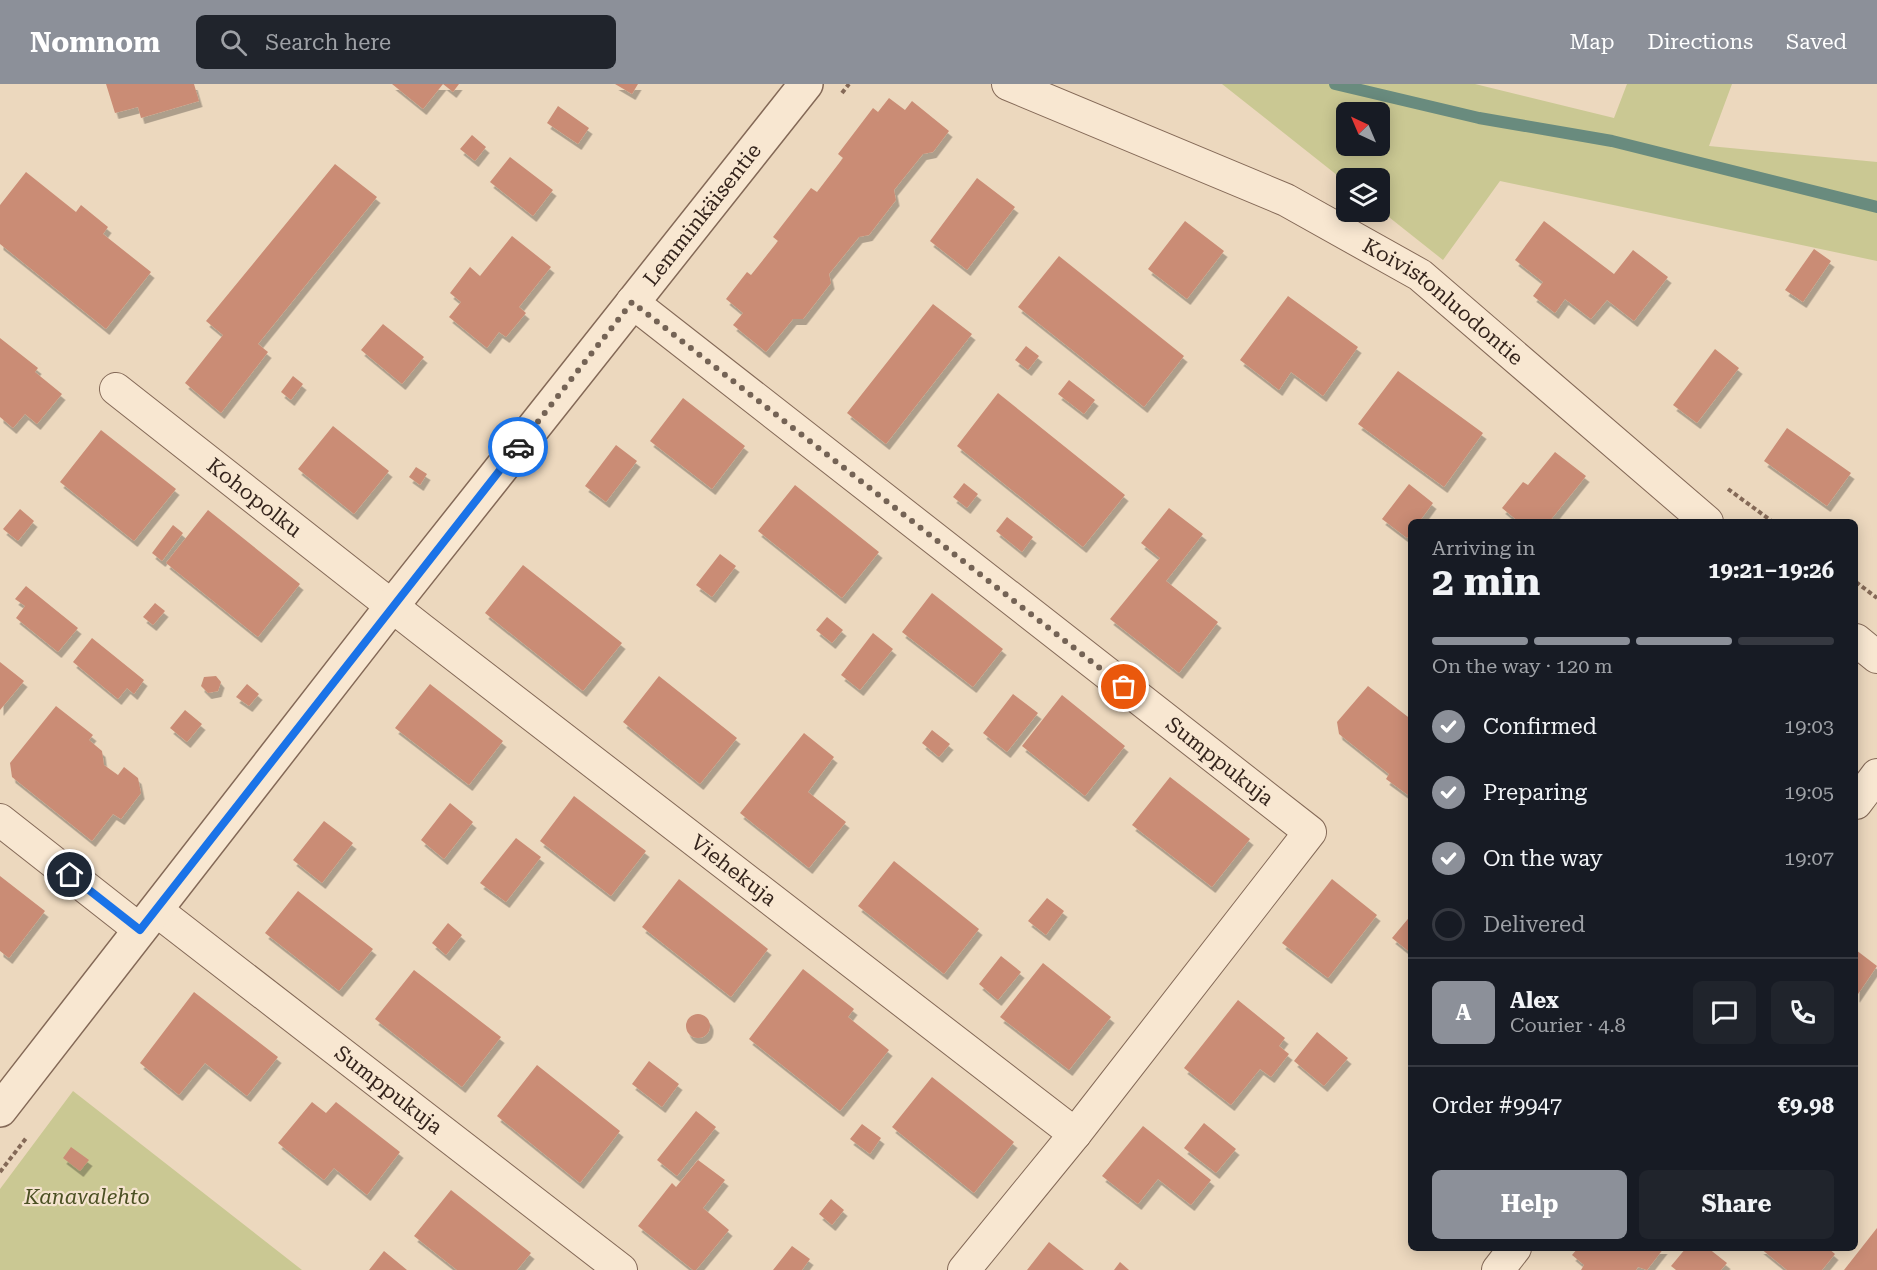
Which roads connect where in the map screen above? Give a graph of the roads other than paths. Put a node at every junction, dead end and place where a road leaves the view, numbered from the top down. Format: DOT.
graph roads {
  1 [pos="806,84"];
  2 [pos="1008,84"];
  3 [pos="632,302"];
  4 [pos="116,389"];
  5 [pos="1704,519"];
  6 [pos="392,606"];
  7 [pos="1858,642"];
  8 [pos="1877,657"];
  9 [pos="1877,775"];
  10 [pos="1858,800"];
  11 [pos="0,820"];
  12 [pos="148,920"];
  13 [pos="0,1110"];
  14 [pos="1075,1134"];
  15 [pos="1513,1251"];
  16 [pos="621,1270"];
  17 [pos="964,1270"];
  18 [pos="1498,1270"];
  1 -- 3 [label="street, Lemminkäisentie"];
  2 -- 5 [label="street, Koivistonluodontie"];
  3 -- 6 [label="street, Lemminkäisentie"];
  3 -- 14 [label="street, Sumppukuja"];
  4 -- 6 [label="street, Kohopolku"];
  6 -- 12 [label="street, Lemminkäisentie"];
  6 -- 14 [label="street, Viehekuja"];
  7 -- 8 [label="street"];
  9 -- 10 [label="street"];
  11 -- 12 [label="street, Sumppukuja"];
  12 -- 13 [label="street, Lemminkäisentie"];
  12 -- 16 [label="street, Sumppukuja"];
  14 -- 17 [label="street, Sumppukuja"];
  15 -- 18 [label="street"];
}
